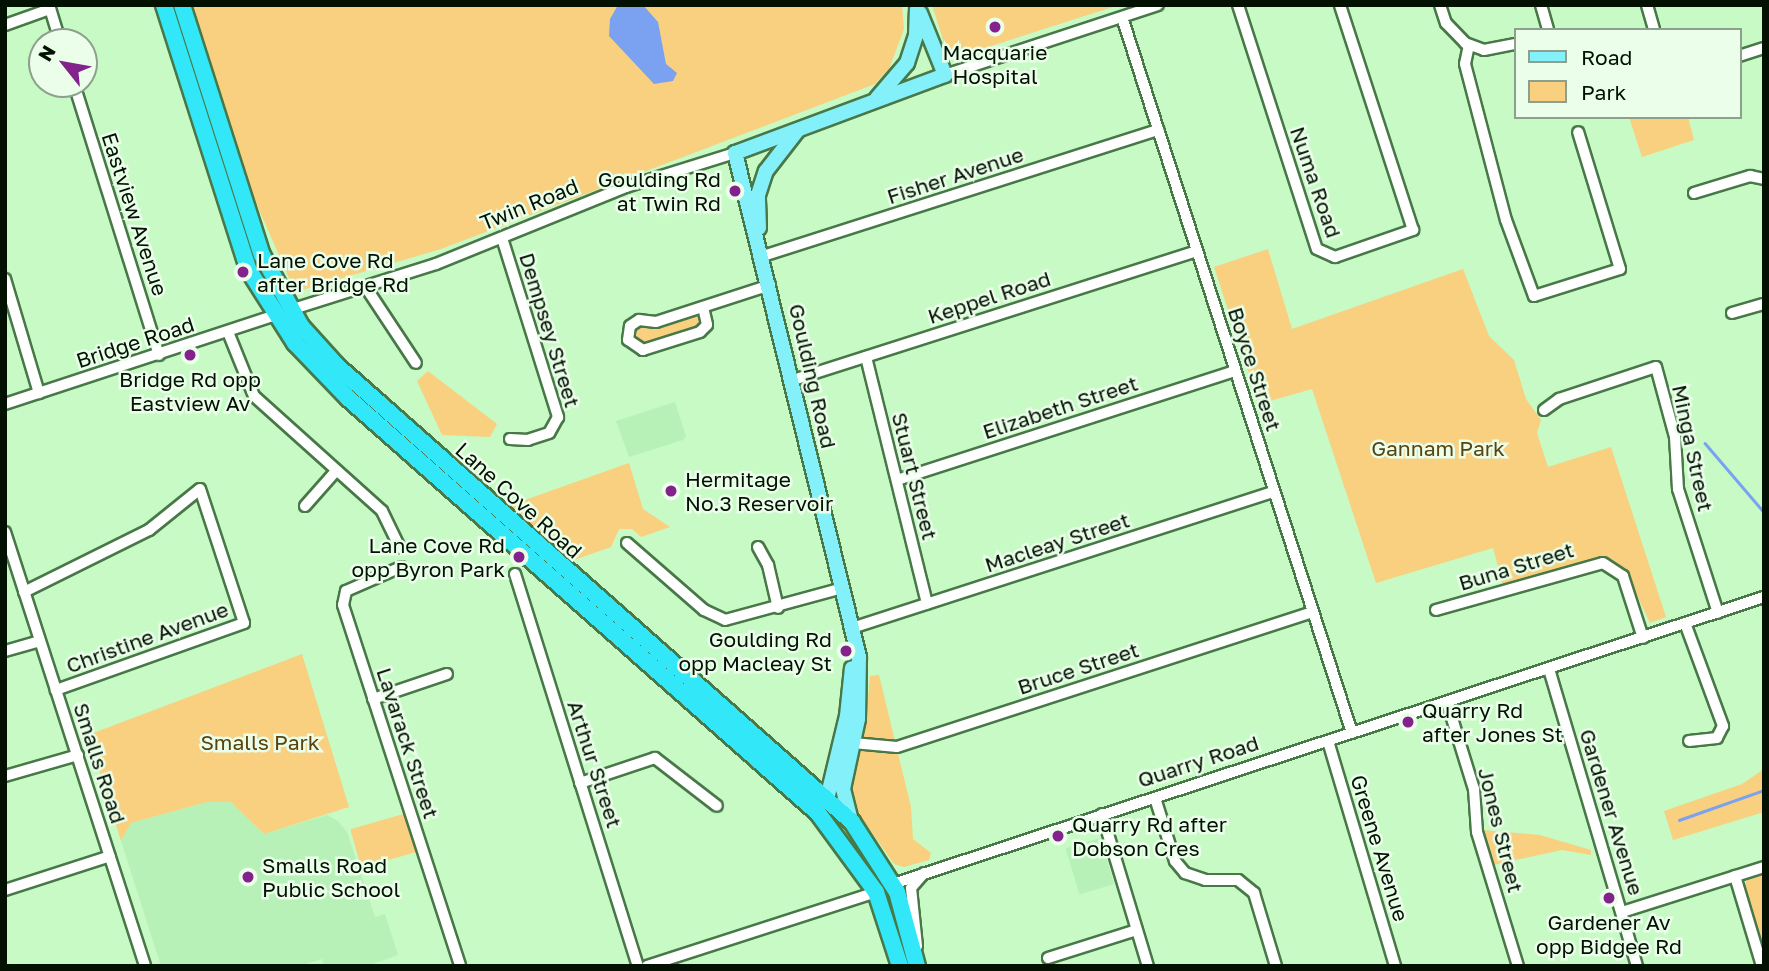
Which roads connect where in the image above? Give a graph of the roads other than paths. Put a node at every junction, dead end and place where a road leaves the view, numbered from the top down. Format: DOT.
graph roads {
  1 [pos="164,5"];
  2 [pos="182,5"];
  3 [pos="1158,5"];
  4 [pos="1238,5"];
  5 [pos="1340,5"];
  6 [pos="1440,5"];
  7 [pos="1541,5"];
  8 [pos="1647,5"];
  9 [pos="49,7"];
  10 [pos="918,8"];
  11 [pos="1122,17"];
  12 [pos="5,24"];
  13 [pos="56,28"];
  14 [pos="1547,28"];
  15 [pos="1653,28"];
  16 [pos="1514,44"];
  17 [pos="1469,45"];
  18 [pos="1764,48"];
  19 [pos="1741,55"];
  20 [pos="941,76"];
  21 [pos="78,98"];
  22 [pos="873,102"];
  23 [pos="797,130"];
  24 [pos="1158,130"];
  25 [pos="1578,132"];
  26 [pos="738,152"];
  27 [pos="1764,179"];
  28 [pos="1694,193"];
  29 [pos="758,217"];
  30 [pos="502,238"];
  31 [pos="1197,251"];
  32 [pos="763,256"];
  33 [pos="5,279"];
  34 [pos="770,285"];
  35 [pos="365,286"];
  36 [pos="1764,304"];
  37 [pos="703,307"];
  38 [pos="283,312"];
  39 [pos="1732,313"];
  40 [pos="228,332"];
  41 [pos="159,355"];
  42 [pos="866,357"];
  43 [pos="416,363"];
  44 [pos="1235,371"];
  45 [pos="793,380"];
  46 [pos="39,393"];
  47 [pos="5,404"];
  48 [pos="1544,410"];
  49 [pos="510,439"];
  50 [pos="336,471"];
  51 [pos="897,480"];
  52 [pos="1273,492"];
  53 [pos="305,506"];
  54 [pos="5,532"];
  55 [pos="627,543"];
  56 [pos="758,547"];
  57 [pos="400,548"];
  58 [pos="401,567"];
  59 [pos="515,574"];
  60 [pos="844,588"];
  61 [pos="24,592"];
  62 [pos="1764,597"];
  63 [pos="927,604"];
  64 [pos="778,608"];
  65 [pos="1436,610"];
  66 [pos="1313,612"];
  67 [pos="1718,612"];
  68 [pos="1685,623"];
  69 [pos="852,628"];
  70 [pos="1643,638"];
  71 [pos="40,641"];
  72 [pos="5,651"];
  73 [pos="1549,669"];
  74 [pos="447,674"];
  75 [pos="56,690"];
  76 [pos="373,699"];
  77 [pos="1447,702"];
  78 [pos="1352,733"];
  79 [pos="848,741"];
  80 [pos="1328,741"];
  81 [pos="1689,741"];
  82 [pos="78,755"];
  83 [pos="5,776"];
  84 [pos="580,782"];
  85 [pos="1155,797"];
  86 [pos="827,799"];
  87 [pos="717,806"];
  88 [pos="1102,814"];
  89 [pos="852,822"];
  90 [pos="846,845"];
  91 [pos="110,856"];
  92 [pos="935,866"];
  93 [pos="1764,867"];
  94 [pos="1735,876"];
  95 [pos="893,884"];
  96 [pos="5,890"];
  97 [pos="876,892"];
  98 [pos="1622,912"];
  99 [pos="1137,930"];
  100 [pos="1048,958"];
  101 [pos="143,965"];
  102 [pos="917,965"];
  103 [pos="460,966"];
  104 [pos="638,966"];
  105 [pos="647,966"];
  106 [pos="900,966"];
  107 [pos="1148,966"];
  108 [pos="1276,966"];
  109 [pos="1395,966"];
  110 [pos="1518,966"];
  111 [pos="1637,966"];
  112 [pos="1762,966"];
  1 -- 38 [label="highway, Lane Cove Road"];
  2 -- 38 [label="highway, Lane Cove Road"];
  3 -- 11 [label="street, Twin Road"];
  4 -- 5 [label="street, Numa Road"];
  6 -- 17 [label="street"];
  7 -- 14 [label="street"];
  8 -- 15 [label="street"];
  9 -- 12 [label="street"];
  9 -- 13 [label="street"];
  10 -- 20 [label="main road"];
  10 -- 22 [label="main road"];
  11 -- 20 [label="street, Twin Road"];
  11 -- 24 [label="street, Boyce Street"];
  16 -- 17 [label="street"];
  17 -- 25 [label="street"];
  18 -- 19 [label="street"];
  20 -- 22 [label="main road, Twin Road"];
  21 -- 41 [label="street, Eastview Avenue"];
  22 -- 23 [label="main road, Twin Road"];
  23 -- 26 [label="main road, Twin Road"];
  23 -- 29 [label="main road, Goulding Road"];
  24 -- 31 [label="street, Boyce Street"];
  24 -- 32 [label="street, Fisher Avenue"];
  26 -- 29 [label="main road"];
  26 -- 30 [label="street, Twin Road"];
  26 -- 32 [label="main road, Goulding Road"];
  27 -- 28 [label="street"];
  29 -- 32 [label="main road, Goulding Road"];
  30 -- 35 [label="street, Twin Road"];
  30 -- 49 [label="street, Dempsey Street"];
  31 -- 42 [label="street, Keppel Road"];
  31 -- 44 [label="street, Boyce Street"];
  32 -- 34 [label="main road, Goulding Road"];
  33 -- 46 [label="street"];
  34 -- 37 [label="street"];
  34 -- 45 [label="main road, Goulding Road"];
  35 -- 38 [label="street, Twin Road"];
  35 -- 43 [label="street"];
  36 -- 39 [label="street"];
  37 -- 37 [label="street"];
  38 -- 40 [label="street, Bridge Road"];
  38 -- 86 [label="highway, Lane Cove Road"];
  38 -- 90 [label="highway, Lane Cove Road"];
  40 -- 41 [label="street, Bridge Road"];
  40 -- 50 [label="street"];
  41 -- 46 [label="street, Bridge Road"];
  42 -- 45 [label="street, Keppel Road"];
  42 -- 51 [label="street, Stuart Street"];
  44 -- 51 [label="street, Elizabeth Street"];
  44 -- 52 [label="street, Boyce Street"];
  45 -- 60 [label="main road, Goulding Road"];
  46 -- 47 [label="street, Bridge Road"];
  48 -- 67 [label="street, Minga Street"];
  50 -- 53 [label="street"];
  50 -- 57 [label="street"];
  51 -- 63 [label="street, Stuart Street"];
  52 -- 63 [label="street, Macleay Street"];
  52 -- 66 [label="street, Boyce Street"];
  54 -- 61 [label="street, Smalls Road"];
  55 -- 64 [label="street"];
  56 -- 64 [label="street"];
  58 -- 76 [label="street, Lavarack Street"];
  59 -- 84 [label="street, Arthur Street"];
  60 -- 64 [label="street"];
  60 -- 69 [label="main road, Goulding Road"];
  61 -- 71 [label="street, Smalls Road"];
  61 -- 75 [label="street, Christine Avenue"];
  62 -- 67 [label="street, Quarry Road"];
  63 -- 69 [label="street, Macleay Street"];
  65 -- 70 [label="street, Buna Street"];
  66 -- 78 [label="street, Boyce Street"];
  66 -- 79 [label="street, Bruce Street"];
  67 -- 68 [label="street, Quarry Road"];
  68 -- 70 [label="street, Quarry Road"];
  68 -- 81 [label="street"];
  69 -- 79 [label="main road, Goulding Road"];
  70 -- 73 [label="street, Quarry Road"];
  71 -- 72 [label="street"];
  71 -- 75 [label="street, Smalls Road"];
  73 -- 77 [label="street, Quarry Road"];
  73 -- 98 [label="street, Gardener Avenue"];
  74 -- 76 [label="street"];
  75 -- 82 [label="street, Smalls Road"];
  76 -- 103 [label="street, Lavarack Street"];
  77 -- 78 [label="street, Quarry Road"];
  77 -- 110 [label="street, Jones Street"];
  78 -- 80 [label="street, Quarry Road"];
  79 -- 86 [label="main road, Goulding Road"];
  79 -- 89 [label="main road, Goulding Road"];
  80 -- 85 [label="street, Quarry Road"];
  80 -- 109 [label="street, Greene Avenue"];
  82 -- 83 [label="street"];
  82 -- 91 [label="street, Smalls Road"];
  84 -- 87 [label="street"];
  84 -- 104 [label="street, Arthur Street"];
  85 -- 88 [label="street, Quarry Road"];
  85 -- 108 [label="street"];
  86 -- 89 [label="highway, Lane Cove Road"];
  86 -- 90 [label="highway"];
  88 -- 92 [label="street, Quarry Road"];
  88 -- 99 [label="street"];
  89 -- 95 [label="highway, Lane Cove Road"];
  90 -- 97 [label="highway, Lane Cove Road"];
  91 -- 96 [label="street"];
  91 -- 101 [label="street, Smalls Road"];
  92 -- 95 [label="street, Quarry Road"];
  92 -- 102 [label="street"];
  93 -- 94 [label="street"];
  94 -- 98 [label="street"];
  94 -- 112 [label="street"];
  95 -- 97 [label="highway, Quarry Road"];
  95 -- 102 [label="highway, Lane Cove Road"];
  97 -- 105 [label="street, Quarry Road"];
  97 -- 106 [label="highway, Lane Cove Road"];
  98 -- 111 [label="street, Gardener Avenue"];
  99 -- 100 [label="street"];
  99 -- 107 [label="street"];
}
